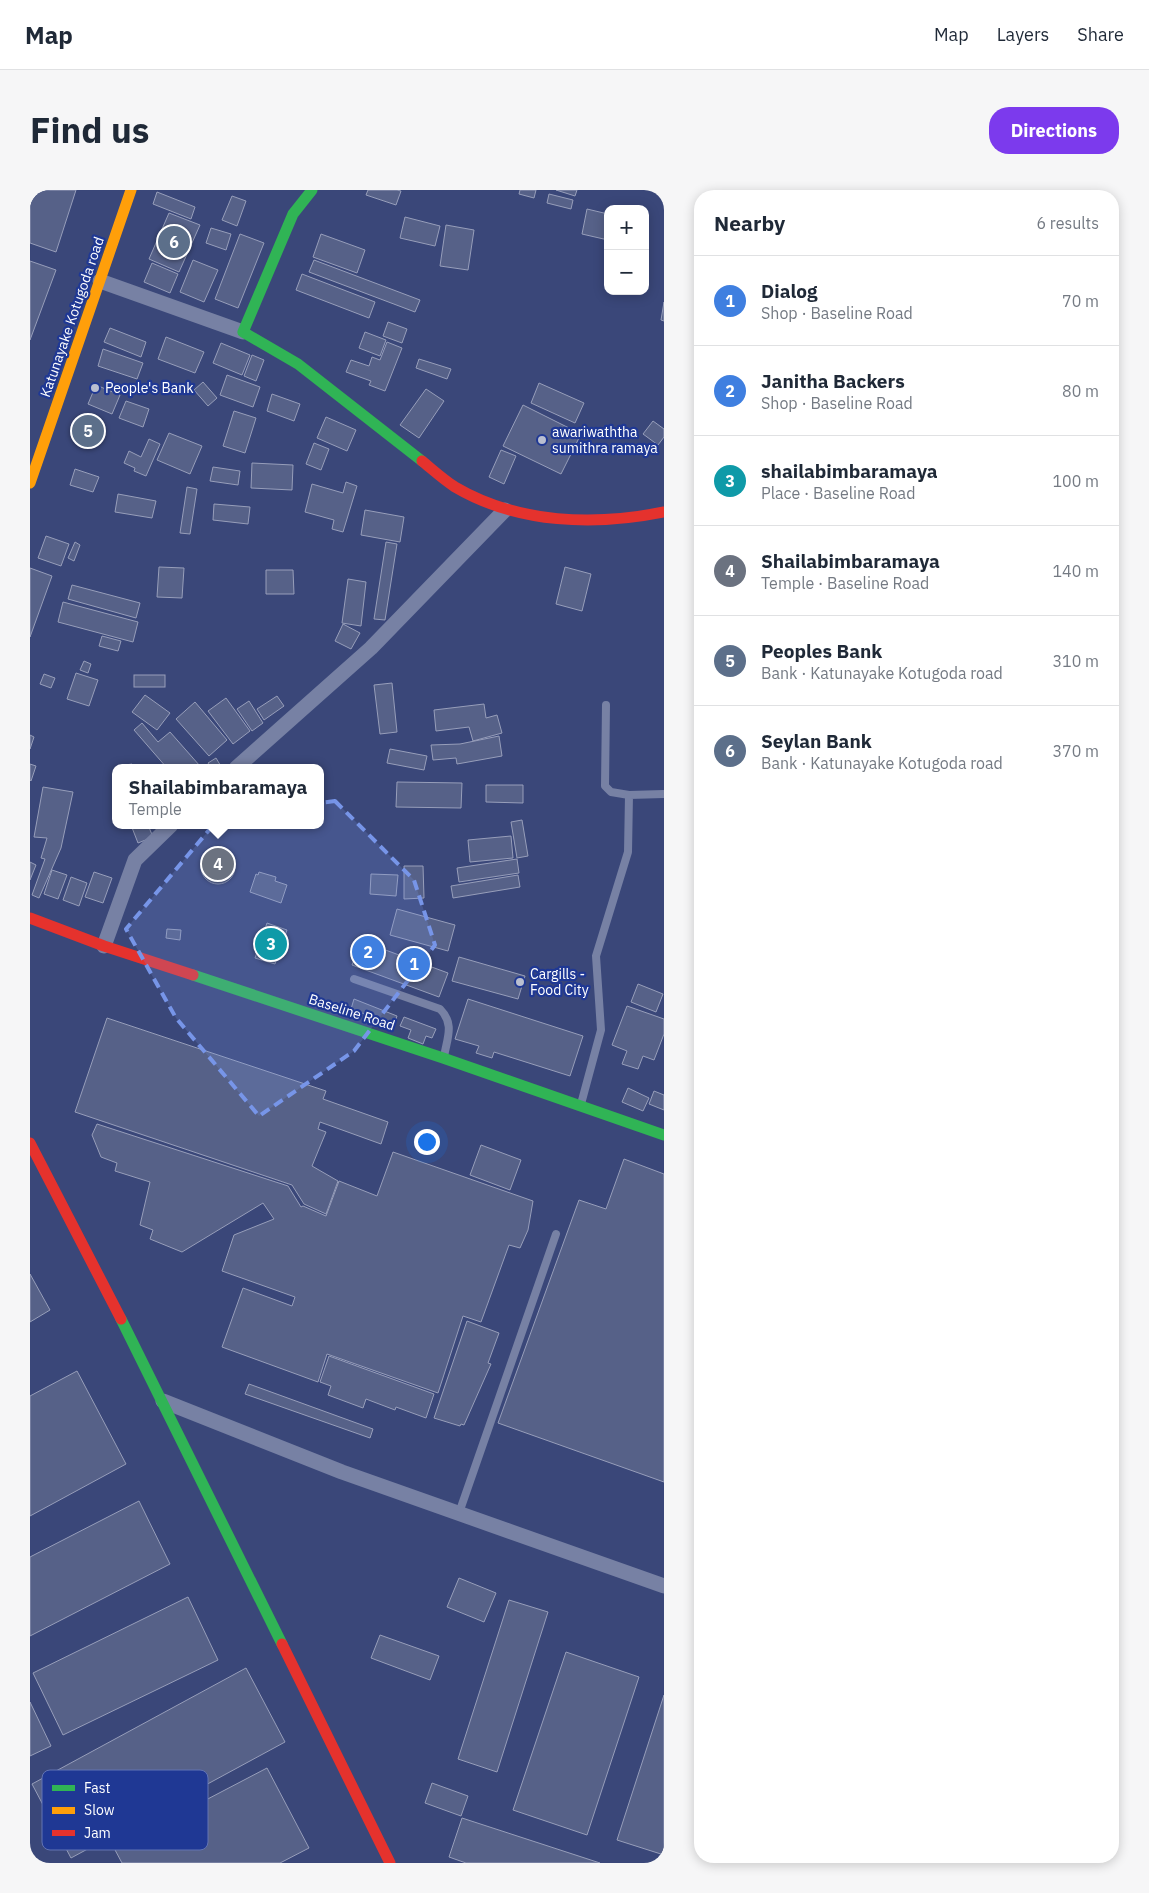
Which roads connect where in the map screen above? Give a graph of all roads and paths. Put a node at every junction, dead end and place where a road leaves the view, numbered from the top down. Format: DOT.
graph roads {
  1 [pos="132,190"];
  2 [pos="312,190"];
  3 [pos="100,281"];
  4 [pos="243,332"];
  5 [pos="30,481"];
  6 [pos="505,510"];
  7 [pos="664,512"];
  8 [pos="606,705"];
  9 [pos="240,764"];
  10 [pos="664,794"];
  11 [pos="629,795"];
  12 [pos="167,829"];
  13 [pos="30,918"];
  14 [pos="104,946"];
  15 [pos="354,979"];
  16 [pos="444,1058"];
  17 [pos="581,1106"];
  18 [pos="664,1135"];
  19 [pos="30,1143"];
  20 [pos="556,1234"];
  21 [pos="163,1401"];
  22 [pos="459,1513"];
  23 [pos="664,1586"];
  24 [pos="390,1863"];
  1 -- 3 [label="street, Katunayake Kotugoda road"];
  2 -- 4 [label="street"];
  3 -- 4 [label="street"];
  3 -- 5 [label="street, Katunayake Kotugoda road"];
  4 -- 6 [label="street"];
  6 -- 7 [label="street"];
  6 -- 9 [label="street"];
  8 -- 11 [label="lane"];
  10 -- 11 [label="lane"];
  11 -- 17 [label="lane"];
  12 -- 14 [label="street"];
  13 -- 14 [label="street, Baseline Road"];
  14 -- 16 [label="street, Baseline Road"];
  15 -- 16 [label="lane"];
  16 -- 17 [label="street, Baseline Road"];
  17 -- 18 [label="street, Baseline Road"];
  19 -- 21 [label="street"];
  20 -- 22 [label="lane"];
  21 -- 22 [label="street"];
  21 -- 24 [label="street"];
  22 -- 23 [label="street"];
}
